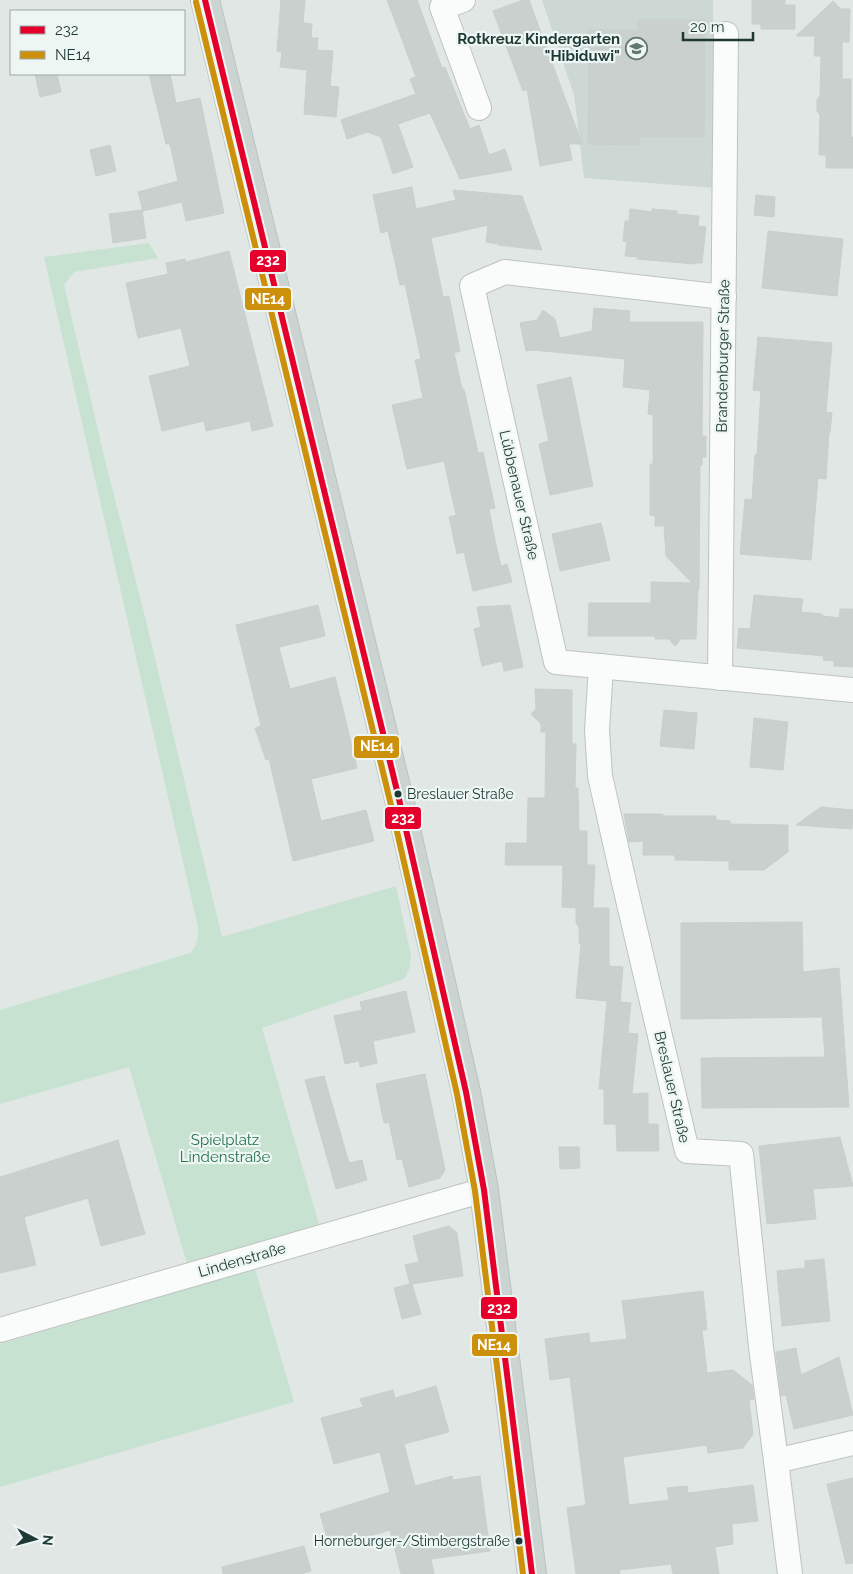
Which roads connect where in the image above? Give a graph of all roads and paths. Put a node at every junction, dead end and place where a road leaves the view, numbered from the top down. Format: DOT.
graph roads {
  1 [pos="205,0"];
  2 [pos="448,2"];
  3 [pos="726,34"];
  4 [pos="479,108"];
  5 [pos="724,297"];
  6 [pos="601,666"];
  7 [pos="720,678"];
  8 [pos="853,690"];
  9 [pos="484,1190"];
  10 [pos="0,1330"];
  11 [pos="853,1443"];
  12 [pos="776,1461"];
  13 [pos="532,1574"];
  14 [pos="790,1574"];
  1 -- 9 [label="main road"];
  2 -- 4 [label="street"];
  3 -- 5 [label="street, Brandenburger Straße"];
  5 -- 6 [label="street, Lübbenauer Straße"];
  5 -- 7 [label="street, Brandenburger Straße"];
  6 -- 7 [label="street, Lübbenauer Straße"];
  6 -- 12 [label="street, Breslauer Straße"];
  7 -- 8 [label="street, Lübbenauer Straße"];
  9 -- 10 [label="street, Lindenstraße"];
  9 -- 13 [label="main road"];
  11 -- 12 [label="street"];
  12 -- 14 [label="street, Breslauer Straße"];
}
